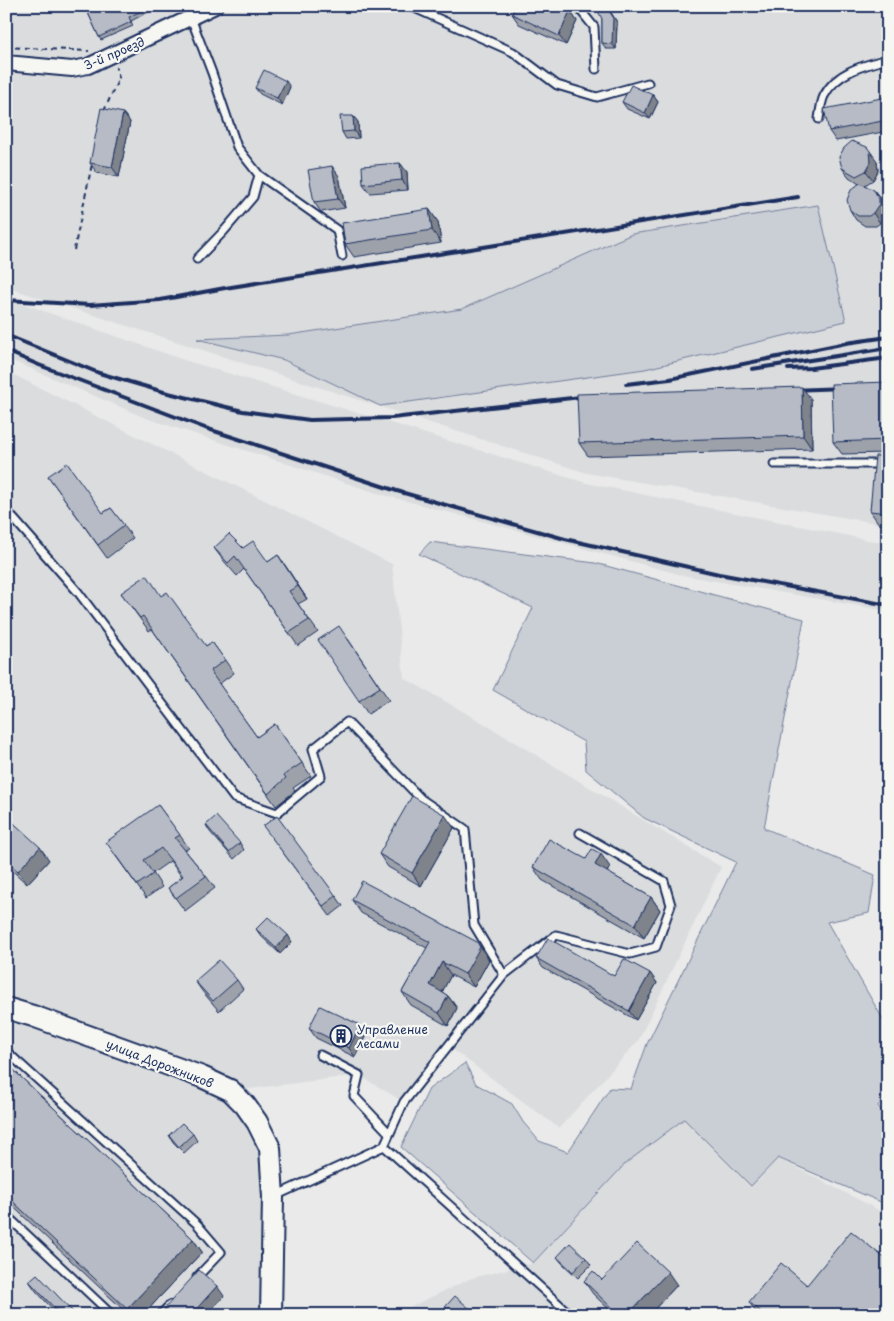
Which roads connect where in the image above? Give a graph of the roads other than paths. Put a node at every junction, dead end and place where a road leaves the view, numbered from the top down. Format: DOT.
graph roads {
  1 [pos="215,6"];
  2 [pos="410,6"];
  3 [pos="577,6"];
  4 [pos="191,18"];
  5 [pos="888,59"];
  6 [pos="6,63"];
  7 [pos="596,70"];
  8 [pos="648,83"];
  9 [pos="819,119"];
  10 [pos="259,175"];
  11 [pos="346,228"];
  12 [pos="337,230"];
  13 [pos="342,256"];
  14 [pos="197,259"];
  15 [pos="774,464"];
  16 [pos="888,464"];
  17 [pos="6,510"];
  18 [pos="580,833"];
  19 [pos="504,975"];
  20 [pos="6,1008"];
  21 [pos="6,1051"];
  22 [pos="320,1055"];
  23 [pos="390,1133"];
  24 [pos="384,1146"];
  25 [pos="273,1197"];
  26 [pos="6,1215"];
  27 [pos="194,1280"];
  28 [pos="174,1301"];
  29 [pos="112,1315"];
  30 [pos="160,1315"];
  31 [pos="271,1315"];
  32 [pos="571,1315"];
  1 -- 4 [label="street, 3-й проезд"];
  2 -- 8 [label="lane"];
  3 -- 7 [label="lane"];
  4 -- 6 [label="street, 3-й проезд"];
  4 -- 10 [label="lane"];
  5 -- 9 [label="lane"];
  10 -- 12 [label="lane"];
  10 -- 14 [label="lane"];
  11 -- 12 [label="lane"];
  12 -- 13 [label="lane"];
  15 -- 16 [label="lane"];
  17 -- 19 [label="lane"];
  18 -- 19 [label="lane"];
  19 -- 23 [label="lane"];
  20 -- 25 [label="street, улица Дорожников"];
  21 -- 27 [label="lane"];
  22 -- 23 [label="lane"];
  23 -- 24 [label="lane"];
  24 -- 25 [label="lane"];
  24 -- 32 [label="lane"];
  25 -- 31 [label="street, улица Дорожников"];
  26 -- 29 [label="lane"];
  28 -- 30 [label="lane"];
}
